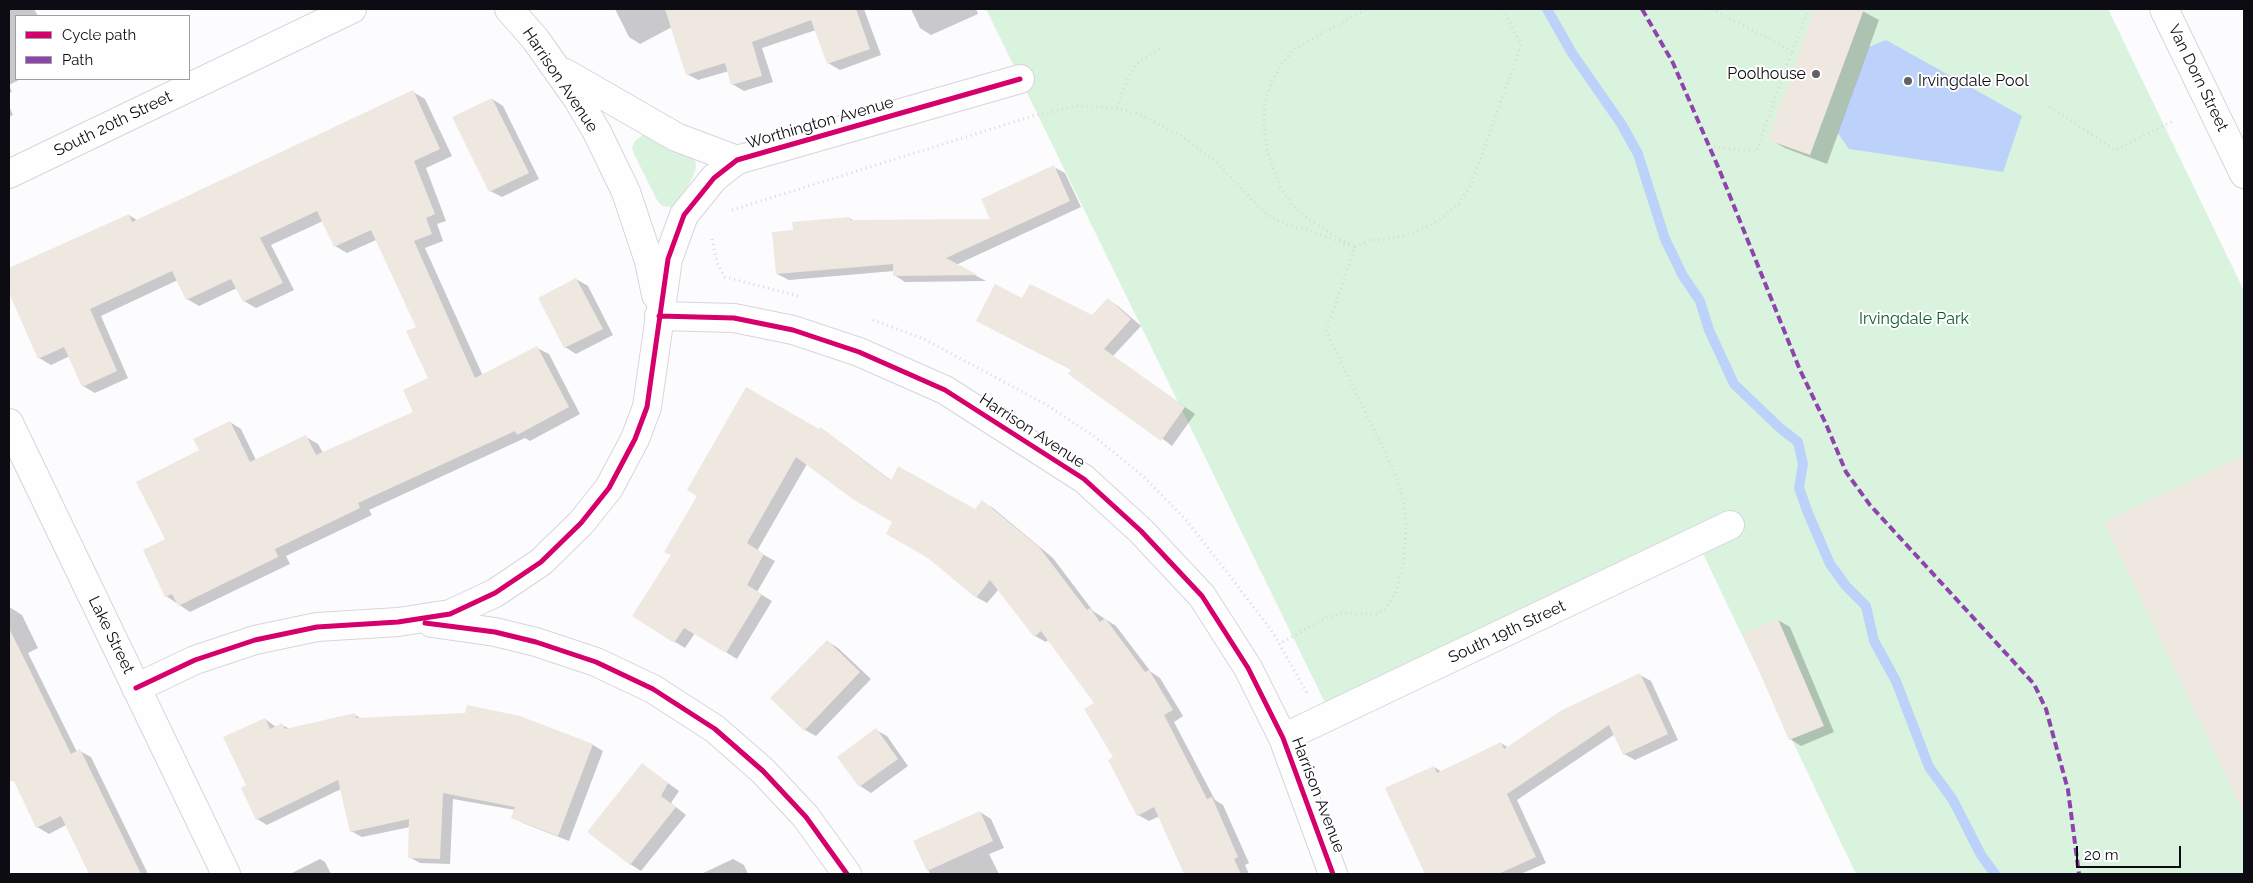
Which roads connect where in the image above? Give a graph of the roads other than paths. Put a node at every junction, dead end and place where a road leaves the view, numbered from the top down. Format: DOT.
graph roads {
  1 [pos="352,9"];
  2 [pos="509,9"];
  3 [pos="2165,9"];
  4 [pos="555,67"];
  5 [pos="1020,79"];
  6 [pos="737,160"];
  7 [pos="9,174"];
  8 [pos="2244,174"];
  9 [pos="659,316"];
  10 [pos="9,423"];
  11 [pos="1730,526"];
  12 [pos="398,622"];
  13 [pos="136,688"];
  14 [pos="1283,738"];
  15 [pos="226,874"];
  16 [pos="847,874"];
  17 [pos="1333,874"];
  1 -- 7 [label="street, South 20th Street"];
  2 -- 4 [label="street, Harrison Avenue"];
  3 -- 8 [label="street, Van Dorn Street"];
  4 -- 6 [label="street, Worthington Avenue"];
  4 -- 9 [label="street, Harrison Avenue"];
  5 -- 6 [label="street, Worthington Avenue"];
  6 -- 9 [label="street, Worthington Avenue"];
  9 -- 12 [label="street, Worthington Avenue"];
  9 -- 14 [label="street, Harrison Avenue"];
  10 -- 13 [label="street, Lake Street"];
  11 -- 14 [label="street, South 19th Street"];
  12 -- 13 [label="street, Worthington Avenue"];
  12 -- 16 [label="street"];
  13 -- 15 [label="street, Lake Street"];
  14 -- 17 [label="street, Harrison Avenue"];
}
